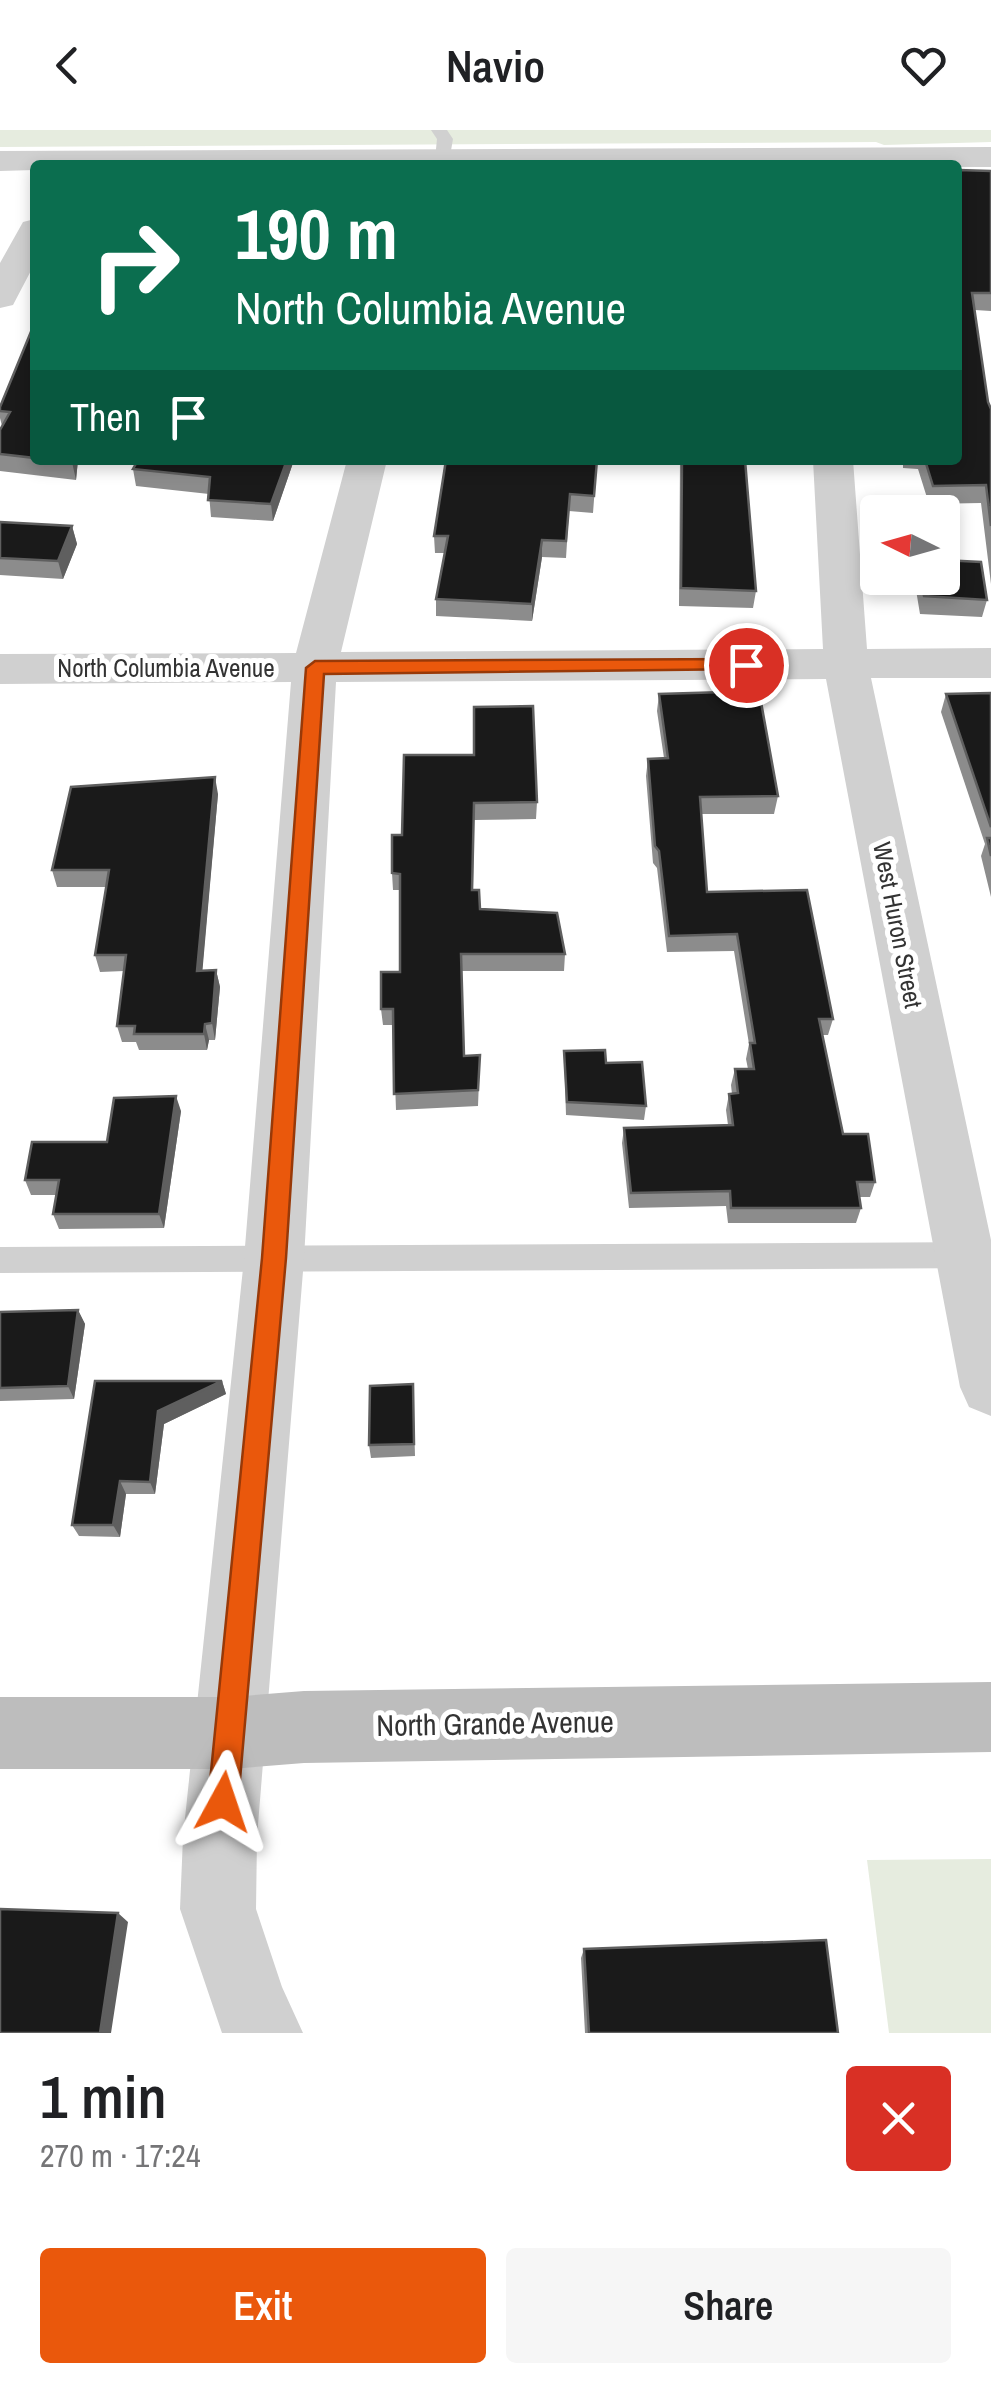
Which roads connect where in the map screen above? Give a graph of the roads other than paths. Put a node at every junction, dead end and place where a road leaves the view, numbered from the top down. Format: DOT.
graph roads {
  1 [pos="441,152"];
  2 [pos="991,157"];
  3 [pos="170,160"];
  4 [pos="773,160"];
  5 [pos="859,160"];
  6 [pos="0,162"];
  7 [pos="30,162"];
  8 [pos="30,239"];
  9 [pos="0,297"];
  10 [pos="366,465"];
  11 [pos="833,465"];
  12 [pos="991,662"];
  13 [pos="846,664"];
  14 [pos="315,668"];
  15 [pos="0,669"];
  16 [pos="978,1256"];
  17 [pos="274,1258"];
  18 [pos="0,1260"];
  19 [pos="991,1387"];
  20 [pos="991,1717"];
  21 [pos="0,1732"];
  22 [pos="230,1733"];
  23 [pos="264,2033"];
  1 -- 3 [label="street"];
  1 -- 4 [label="street"];
  2 -- 5 [label="street"];
  6 -- 7 [label="street"];
  8 -- 9 [label="street"];
  10 -- 14 [label="street"];
  11 -- 13 [label="street, West Huron Street"];
  12 -- 13 [label="street, North Columbia Avenue"];
  13 -- 14 [label="street, North Columbia Avenue"];
  13 -- 16 [label="street, West Huron Street"];
  14 -- 15 [label="street, North Columbia Avenue"];
  14 -- 17 [label="street"];
  16 -- 17 [label="lane"];
  16 -- 19 [label="street, West Huron Street"];
  17 -- 18 [label="lane"];
  17 -- 22 [label="street"];
  20 -- 22 [label="main road, North Grande Avenue"];
  21 -- 22 [label="main road, North Grande Avenue"];
  22 -- 23 [label="street"];
}
